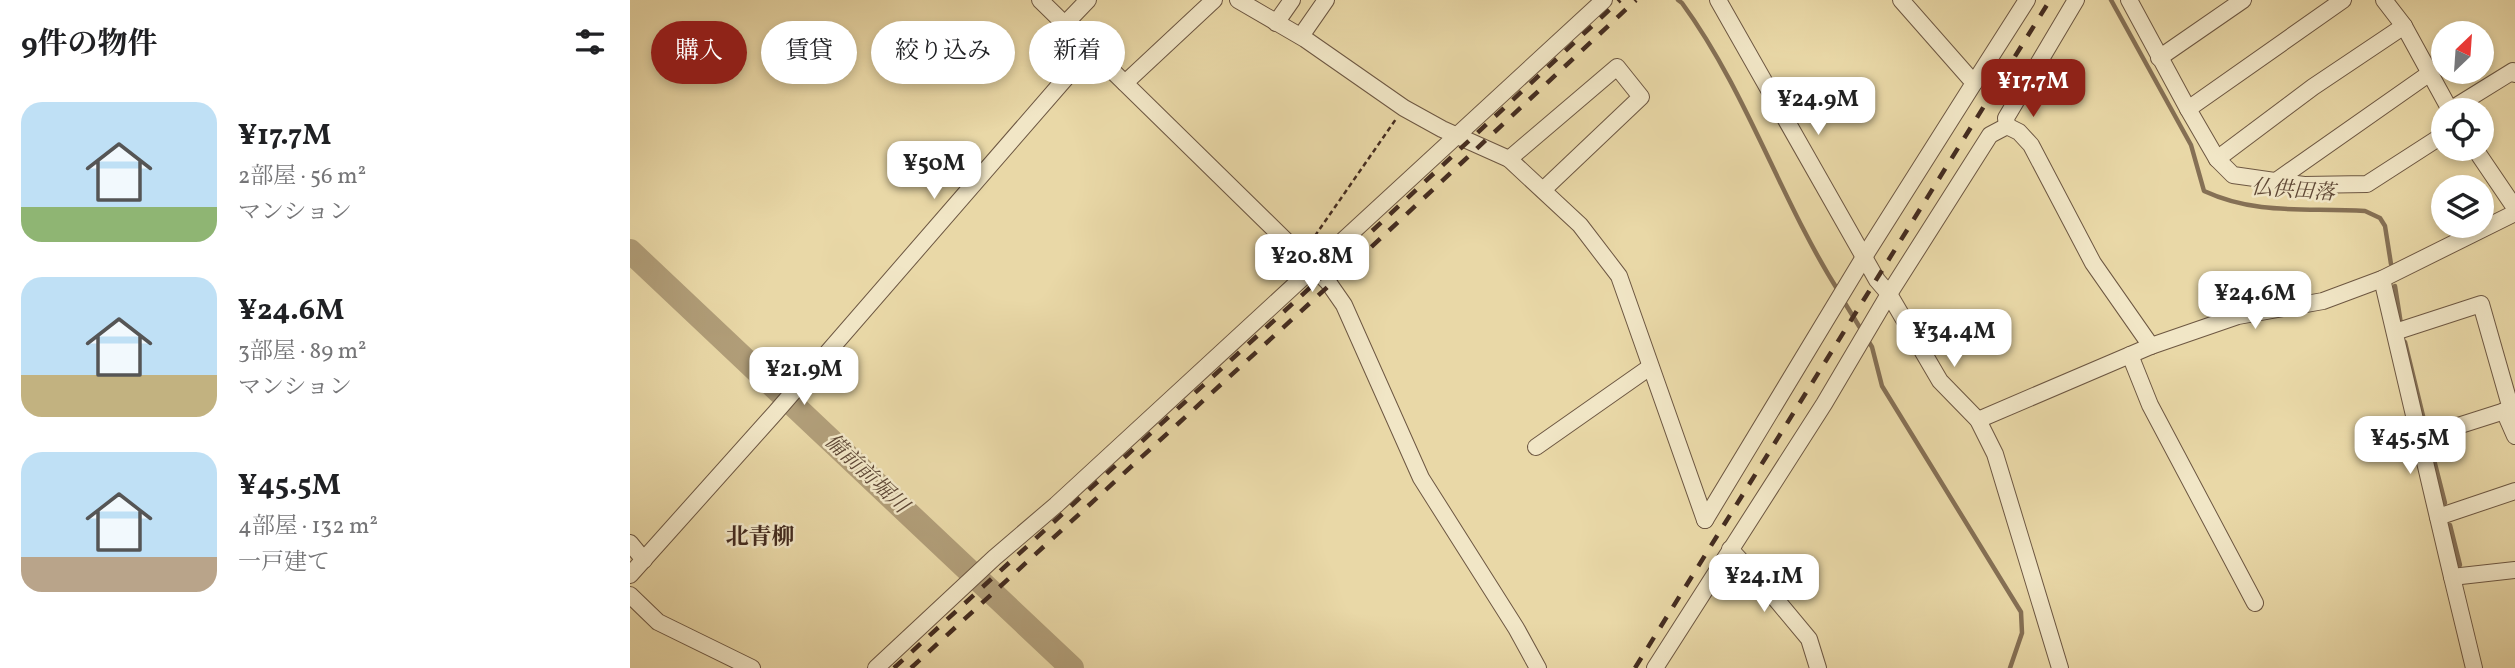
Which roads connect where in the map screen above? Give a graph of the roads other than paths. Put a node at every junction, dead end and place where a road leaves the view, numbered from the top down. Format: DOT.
graph roads {
  1 [pos="1040,0"];
  2 [pos="1088,0"];
  3 [pos="1214,0"];
  4 [pos="1238,0"];
  5 [pos="1292,0"];
  6 [pos="1326,0"];
  7 [pos="1604,0"];
  8 [pos="1718,0"];
  9 [pos="1901,0"];
  10 [pos="2027,0"];
  11 [pos="2076,0"];
  12 [pos="2243,0"];
  13 [pos="2343,0"];
  14 [pos="2384,0"];
  15 [pos="2132,1"];
  16 [pos="1063,21"];
  17 [pos="1067,21"];
  18 [pos="1276,23"];
  19 [pos="2404,26"];
  20 [pos="1301,36"];
  21 [pos="2160,58"];
  22 [pos="2430,74"];
  23 [pos="2515,74"];
  24 [pos="1125,83"];
  25 [pos="1974,83"];
  26 [pos="1061,84"];
  27 [pos="2443,98"];
  28 [pos="2469,98"];
  29 [pos="2188,109"];
  30 [pos="2007,125"];
  31 [pos="1457,136"];
  32 [pos="2431,143"];
  33 [pos="1509,159"];
  34 [pos="2217,159"];
  35 [pos="2482,161"];
  36 [pos="2276,181"];
  37 [pos="1543,190"];
  38 [pos="2515,211"];
  39 [pos="1864,257"];
  40 [pos="1313,268"];
  41 [pos="2382,279"];
  42 [pos="1889,294"];
  43 [pos="2395,332"];
  44 [pos="2151,346"];
  45 [pos="2130,355"];
  46 [pos="1650,367"];
  47 [pos="2504,411"];
  48 [pos="1978,420"];
  49 [pos="2515,436"];
  50 [pos="2420,438"];
  51 [pos="1536,447"];
  52 [pos="2515,491"];
  53 [pos="2438,517"];
  54 [pos="630,543"];
  55 [pos="1730,550"];
  56 [pos="644,560"];
  57 [pos="2515,570"];
  58 [pos="630,575"];
  59 [pos="2452,576"];
  60 [pos="630,594"];
  61 [pos="2255,603"];
  62 [pos="752,668"];
  63 [pos="876,668"];
  64 [pos="1538,668"];
  65 [pos="1655,668"];
  66 [pos="1818,668"];
  67 [pos="2060,668"];
  68 [pos="2474,668"];
  1 -- 16 [label="street"];
  2 -- 17 [label="street"];
  3 -- 24 [label="street"];
  4 -- 18 [label="street"];
  5 -- 18 [label="street"];
  6 -- 20 [label="street"];
  7 -- 31 [label="street"];
  8 -- 39 [label="street"];
  9 -- 25 [label="street"];
  10 -- 25 [label="street"];
  11 -- 30 [label="street"];
  12 -- 21 [label="street"];
  13 -- 29 [label="street"];
  14 -- 19 [label="street"];
  15 -- 21 [label="street"];
  18 -- 20 [label="street"];
  19 -- 22 [label="street"];
  19 -- 34 [label="street"];
  20 -- 31 [label="street"];
  21 -- 29 [label="street"];
  22 -- 27 [label="street"];
  22 -- 36 [label="street"];
  23 -- 28 [label="street"];
  24 -- 40 [label="street"];
  25 -- 39 [label="street"];
  26 -- 56 [label="street"];
  29 -- 34 [label="street"];
  30 -- 42 [label="street"];
  30 -- 44 [label="street"];
  31 -- 33 [label="street"];
  31 -- 40 [label="street"];
  32 -- 36 [label="street"];
  33 -- 37 [label="street"];
  33 -- 37 [label="street"];
  34 -- 36 [label="street"];
  35 -- 38 [label="street"];
  37 -- 46 [label="street"];
  38 -- 41 [label="street"];
  39 -- 42 [label="street"];
  39 -- 46 [label="street"];
  40 -- 63 [label="street"];
  40 -- 64 [label="street"];
  41 -- 43 [label="street"];
  41 -- 44 [label="street"];
  42 -- 48 [label="street"];
  42 -- 55 [label="street"];
  43 -- 47 [label="street"];
  43 -- 50 [label="street"];
  44 -- 45 [label="street"];
  45 -- 48 [label="street"];
  45 -- 61 [label="street"];
  46 -- 51 [label="street"];
  47 -- 49 [label="street"];
  47 -- 50 [label="street"];
  48 -- 67 [label="street"];
  50 -- 53 [label="street"];
  52 -- 53 [label="street"];
  53 -- 59 [label="street"];
  54 -- 56 [label="street"];
  55 -- 65 [label="street"];
  55 -- 66 [label="street"];
  56 -- 58 [label="street"];
  57 -- 59 [label="street"];
  59 -- 68 [label="street"];
  60 -- 62 [label="street"];
}
